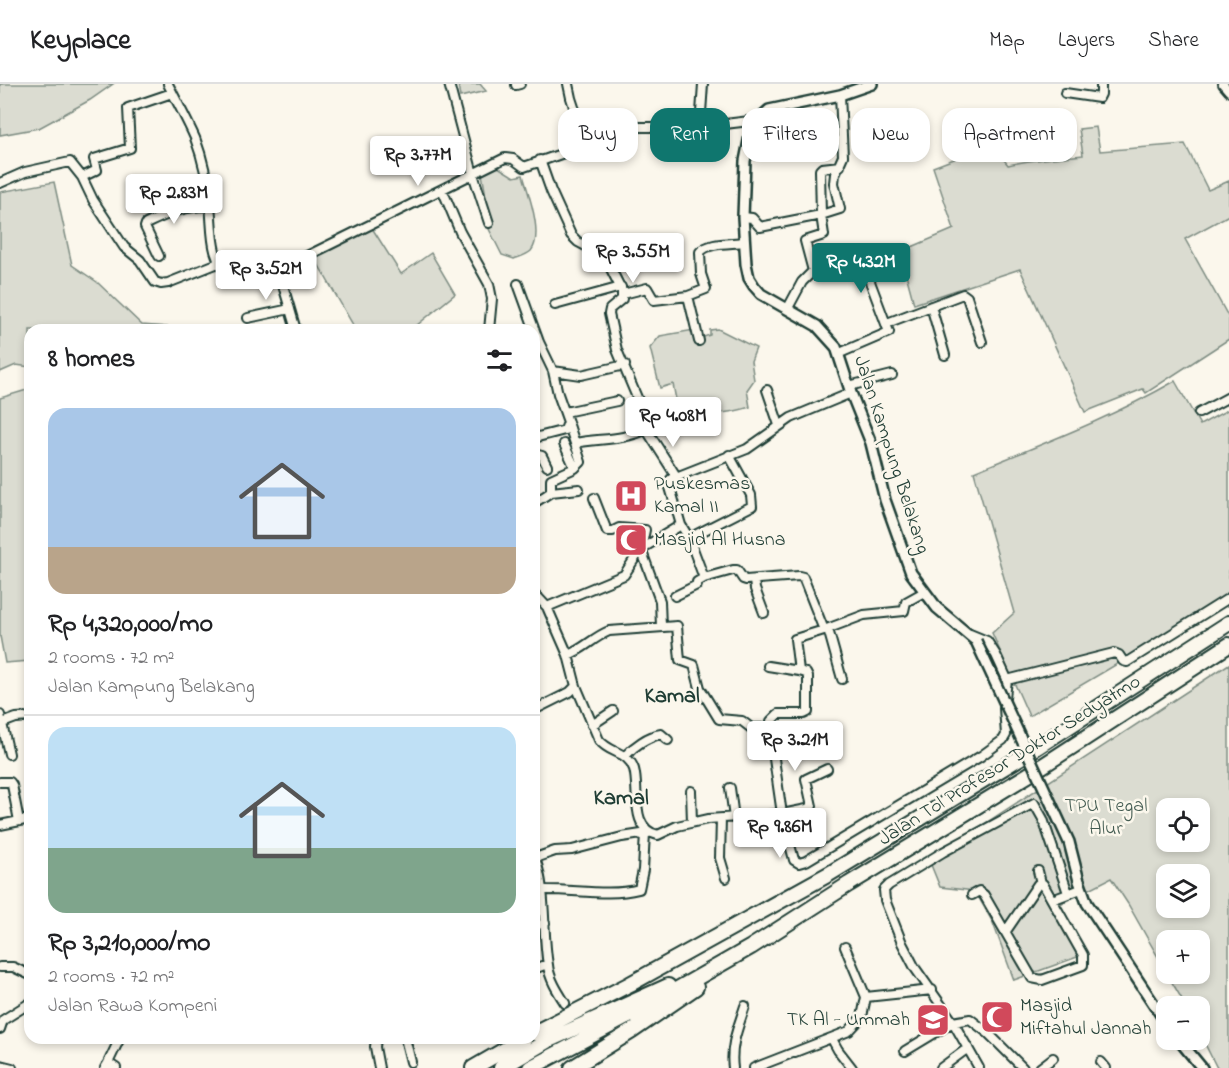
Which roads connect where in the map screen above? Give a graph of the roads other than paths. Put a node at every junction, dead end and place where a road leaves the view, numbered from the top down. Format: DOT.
graph roads {
  1 [pos="168,84"];
  2 [pos="448,84"];
  3 [pos="568,84"];
  4 [pos="703,84"];
  5 [pos="872,84"];
  6 [pos="1101,84"];
  7 [pos="1223,84"];
  8 [pos="1229,91"];
  9 [pos="172,93"];
  10 [pos="1065,93"];
  11 [pos="840,95"];
  12 [pos="574,108"];
  13 [pos="701,108"];
  14 [pos="778,108"];
  15 [pos="558,154"];
  16 [pos="540,160"];
  17 [pos="745,162"];
  18 [pos="840,166"];
  19 [pos="473,174"];
  20 [pos="82,177"];
  21 [pos="0,183"];
  22 [pos="442,189"];
  23 [pos="210,206"];
  24 [pos="821,215"];
  25 [pos="742,217"];
  26 [pos="489,223"];
  27 [pos="744,242"];
  28 [pos="860,255"];
  29 [pos="159,256"];
  30 [pos="221,262"];
  31 [pos="278,267"];
  32 [pos="518,284"];
  33 [pos="622,291"];
  34 [pos="688,296"];
  35 [pos="555,305"];
  36 [pos="931,306"];
  37 [pos="290,309"];
  38 [pos="788,309"];
  39 [pos="248,318"];
  40 [pos="887,323"];
  41 [pos="294,324"];
  42 [pos="490,324"];
  43 [pos="531,324"];
  44 [pos="699,341"];
  45 [pos="982,342"];
  46 [pos="540,347"];
  47 [pos="840,353"];
  48 [pos="945,355"];
  49 [pos="625,365"];
  50 [pos="554,370"];
  51 [pos="892,375"];
  52 [pos="850,389"];
  53 [pos="767,390"];
  54 [pos="1229,397"];
  55 [pos="617,401"];
  56 [pos="565,412"];
  57 [pos="1199,413"];
  58 [pos="569,425"];
  59 [pos="779,425"];
  60 [pos="647,429"];
  61 [pos="540,437"];
  62 [pos="564,444"];
  63 [pos="575,444"];
  64 [pos="729,455"];
  65 [pos="540,456"];
  66 [pos="547,466"];
  67 [pos="575,468"];
  68 [pos="676,476"];
  69 [pos="579,489"];
  70 [pos="551,492"];
  71 [pos="594,498"];
  72 [pos="540,499"];
  73 [pos="681,525"];
  74 [pos="688,538"];
  75 [pos="641,549"];
  76 [pos="704,578"];
  77 [pos="754,580"];
  78 [pos="924,592"];
  79 [pos="675,596"];
  80 [pos="1229,598"];
  81 [pos="540,600"];
  82 [pos="547,608"];
  83 [pos="764,613"];
  84 [pos="1229,623"];
  85 [pos="661,627"];
  86 [pos="826,629"];
  87 [pos="968,633"];
  88 [pos="1229,645"];
  89 [pos="568,655"];
  90 [pos="768,666"];
  91 [pos="799,671"];
  92 [pos="842,679"];
  93 [pos="1007,679"];
  94 [pos="576,686"];
  95 [pos="540,707"];
  96 [pos="613,711"];
  97 [pos="24,717"];
  98 [pos="1,721"];
  99 [pos="592,725"];
  100 [pos="771,728"];
  101 [pos="668,740"];
  102 [pos="9,754"];
  103 [pos="626,756"];
  104 [pos="827,769"];
  105 [pos="0,782"];
  106 [pos="730,788"];
  107 [pos="691,791"];
  108 [pos="782,814"];
  109 [pos="734,818"];
  110 [pos="721,819"];
  111 [pos="24,820"];
  112 [pos="19,821"];
  113 [pos="692,822"];
  114 [pos="0,825"];
  115 [pos="647,833"];
  116 [pos="540,855"];
  117 [pos="1038,871"];
  118 [pos="726,878"];
  119 [pos="540,882"];
  120 [pos="1041,883"];
  121 [pos="1080,885"];
  122 [pos="542,891"];
  123 [pos="1068,893"];
  124 [pos="972,895"];
  125 [pos="1052,900"];
  126 [pos="545,923"];
  127 [pos="540,924"];
  128 [pos="1006,931"];
  129 [pos="751,947"];
  130 [pos="845,947"];
  131 [pos="725,962"];
  132 [pos="547,964"];
  133 [pos="0,967"];
  134 [pos="540,967"];
  135 [pos="24,972"];
  136 [pos="932,990"];
  137 [pos="866,997"];
  138 [pos="565,1003"];
  139 [pos="24,1006"];
  140 [pos="745,1006"];
  141 [pos="1156,1007"];
  142 [pos="953,1022"];
  143 [pos="0,1029"];
  144 [pos="540,1030"];
  145 [pos="832,1039"];
  146 [pos="117,1044"];
  147 [pos="375,1044"];
  148 [pos="406,1044"];
  149 [pos="515,1044"];
  150 [pos="968,1048"];
  151 [pos="1188,1050"];
  152 [pos="905,1051"];
  153 [pos="1053,1058"];
  154 [pos="411,1062"];
  155 [pos="0,1065"];
  156 [pos="106,1066"];
  157 [pos="12,1068"];
  158 [pos="116,1068"];
  159 [pos="379,1068"];
  160 [pos="473,1068"];
  161 [pos="501,1068"];
  162 [pos="530,1068"];
  163 [pos="572,1068"];
  164 [pos="733,1068"];
  165 [pos="754,1068"];
  166 [pos="852,1068"];
  167 [pos="941,1068"];
  168 [pos="979,1068"];
  169 [pos="1023,1068"];
  170 [pos="1040,1068"];
  171 [pos="1203,1068"];
  1 -- 9 [label="street"];
  2 -- 19 [label="street"];
  3 -- 12 [label="street"];
  4 -- 13 [label="street"];
  5 -- 11 [label="street"];
  6 -- 10 [label="street"];
  7 -- 8 [label="street"];
  9 -- 20 [label="street"];
  9 -- 23 [label="street"];
  11 -- 14 [label="street"];
  11 -- 18 [label="street"];
  15 -- 16 [label="street"];
  16 -- 19 [label="street"];
  16 -- 33 [label="street"];
  17 -- 25 [label="street, Jalan Kampung Belakang"];
  18 -- 24 [label="street"];
  18 -- 24 [label="street"];
  19 -- 22 [label="street"];
  19 -- 26 [label="street"];
  20 -- 21 [label="street"];
  20 -- 30 [label="street"];
  22 -- 31 [label="street"];
  22 -- 42 [label="street"];
  23 -- 29 [label="street"];
  23 -- 30 [label="street"];
  24 -- 25 [label="street"];
  24 -- 38 [label="street"];
  25 -- 27 [label="street, Jalan Kampung Belakang"];
  27 -- 34 [label="street"];
  27 -- 38 [label="street, Jalan Kampung Belakang"];
  28 -- 40 [label="street"];
  30 -- 31 [label="street"];
  31 -- 37 [label="street"];
  32 -- 43 [label="street"];
  33 -- 34 [label="street"];
  33 -- 35 [label="street"];
  33 -- 49 [label="street"];
  34 -- 44 [label="street"];
  36 -- 40 [label="street"];
  36 -- 45 [label="street"];
  36 -- 48 [label="street"];
  37 -- 39 [label="street"];
  37 -- 41 [label="street"];
  38 -- 47 [label="street, Jalan Kampung Belakang"];
  40 -- 47 [label="street"];
  46 -- 50 [label="street"];
  47 -- 52 [label="street, Jalan Kampung Belakang"];
  49 -- 50 [label="street"];
  49 -- 60 [label="street"];
  50 -- 56 [label="street"];
  51 -- 52 [label="street"];
  52 -- 59 [label="street"];
  52 -- 78 [label="street, Jalan Kampung Belakang"];
  53 -- 59 [label="street"];
  54 -- 57 [label="street"];
  55 -- 56 [label="street"];
  56 -- 58 [label="street"];
  58 -- 61 [label="street"];
  58 -- 63 [label="street"];
  59 -- 64 [label="street"];
  60 -- 63 [label="street"];
  60 -- 68 [label="street"];
  62 -- 67 [label="street"];
  63 -- 67 [label="street"];
  64 -- 68 [label="street"];
  64 -- 74 [label="street"];
  65 -- 66 [label="street"];
  67 -- 70 [label="street"];
  68 -- 73 [label="street"];
  69 -- 70 [label="street"];
  70 -- 72 [label="street"];
  71 -- 75 [label="street"];
  73 -- 74 [label="street"];
  73 -- 75 [label="street"];
  74 -- 76 [label="street"];
  75 -- 82 [label="street"];
  75 -- 85 [label="street"];
  76 -- 77 [label="street"];
  76 -- 79 [label="street"];
  77 -- 83 [label="street"];
  77 -- 86 [label="street"];
  78 -- 86 [label="street"];
  78 -- 87 [label="street, Jalan Kampung Belakang"];
  80 -- 93 [label="street"];
  81 -- 82 [label="street"];
  82 -- 89 [label="street"];
  84 -- 144 [label="highway, Jalan Tol Profesor Doktor Sedyatmo"];
  85 -- 89 [label="street"];
  85 -- 100 [label="street"];
  86 -- 91 [label="street"];
  86 -- 92 [label="street"];
  87 -- 93 [label="street"];
  87 -- 121 [label="street, Jalan Kampung Belakang, bridge"];
  88 -- 129 [label="highway, Jalan Tol Profesor Doktor Sedyatmo"];
  89 -- 94 [label="street"];
  90 -- 91 [label="street"];
  91 -- 100 [label="street"];
  93 -- 108 [label="street"];
  94 -- 95 [label="street"];
  94 -- 99 [label="street"];
  96 -- 99 [label="street"];
  97 -- 98 [label="street"];
  98 -- 102 [label="street"];
  99 -- 103 [label="street"];
  100 -- 108 [label="street"];
  101 -- 103 [label="street"];
  103 -- 115 [label="street"];
  104 -- 108 [label="street"];
  105 -- 112 [label="street"];
  106 -- 109 [label="street"];
  107 -- 113 [label="street"];
  108 -- 109 [label="street"];
  109 -- 110 [label="street"];
  110 -- 113 [label="street"];
  110 -- 118 [label="street"];
  111 -- 112 [label="street"];
  112 -- 114 [label="street"];
  113 -- 115 [label="street"];
  115 -- 116 [label="street"];
  115 -- 122 [label="street"];
  117 -- 120 [label="street"];
  119 -- 122 [label="street"];
  120 -- 125 [label="street"];
  120 -- 128 [label="street"];
  121 -- 123 [label="street"];
  121 -- 141 [label="street"];
  122 -- 126 [label="street"];
  123 -- 125 [label="street"];
  123 -- 136 [label="street"];
  124 -- 128 [label="street"];
  125 -- 128 [label="street"];
  126 -- 127 [label="street"];
  126 -- 132 [label="street"];
  129 -- 131 [label="highway, Jalan Tol Profesor Doktor Sedyatmo"];
  129 -- 163 [label="highway"];
  130 -- 137 [label="street"];
  131 -- 161 [label="highway"];
  131 -- 162 [label="highway, Jalan Tol Profesor Doktor Sedyatmo"];
  132 -- 134 [label="street"];
  132 -- 138 [label="street"];
  133 -- 135 [label="street"];
  136 -- 137 [label="street"];
  136 -- 142 [label="street"];
  137 -- 145 [label="street"];
  139 -- 143 [label="street"];
  140 -- 164 [label="street"];
  142 -- 150 [label="street"];
  142 -- 152 [label="street"];
  142 -- 169 [label="street"];
  145 -- 165 [label="street"];
  145 -- 166 [label="street"];
  146 -- 156 [label="street"];
  147 -- 159 [label="street"];
  148 -- 154 [label="street"];
  149 -- 160 [label="highway"];
  150 -- 167 [label="street"];
  150 -- 168 [label="street"];
  151 -- 171 [label="street"];
  153 -- 170 [label="street"];
  155 -- 157 [label="street"];
  156 -- 158 [label="street"];
}
